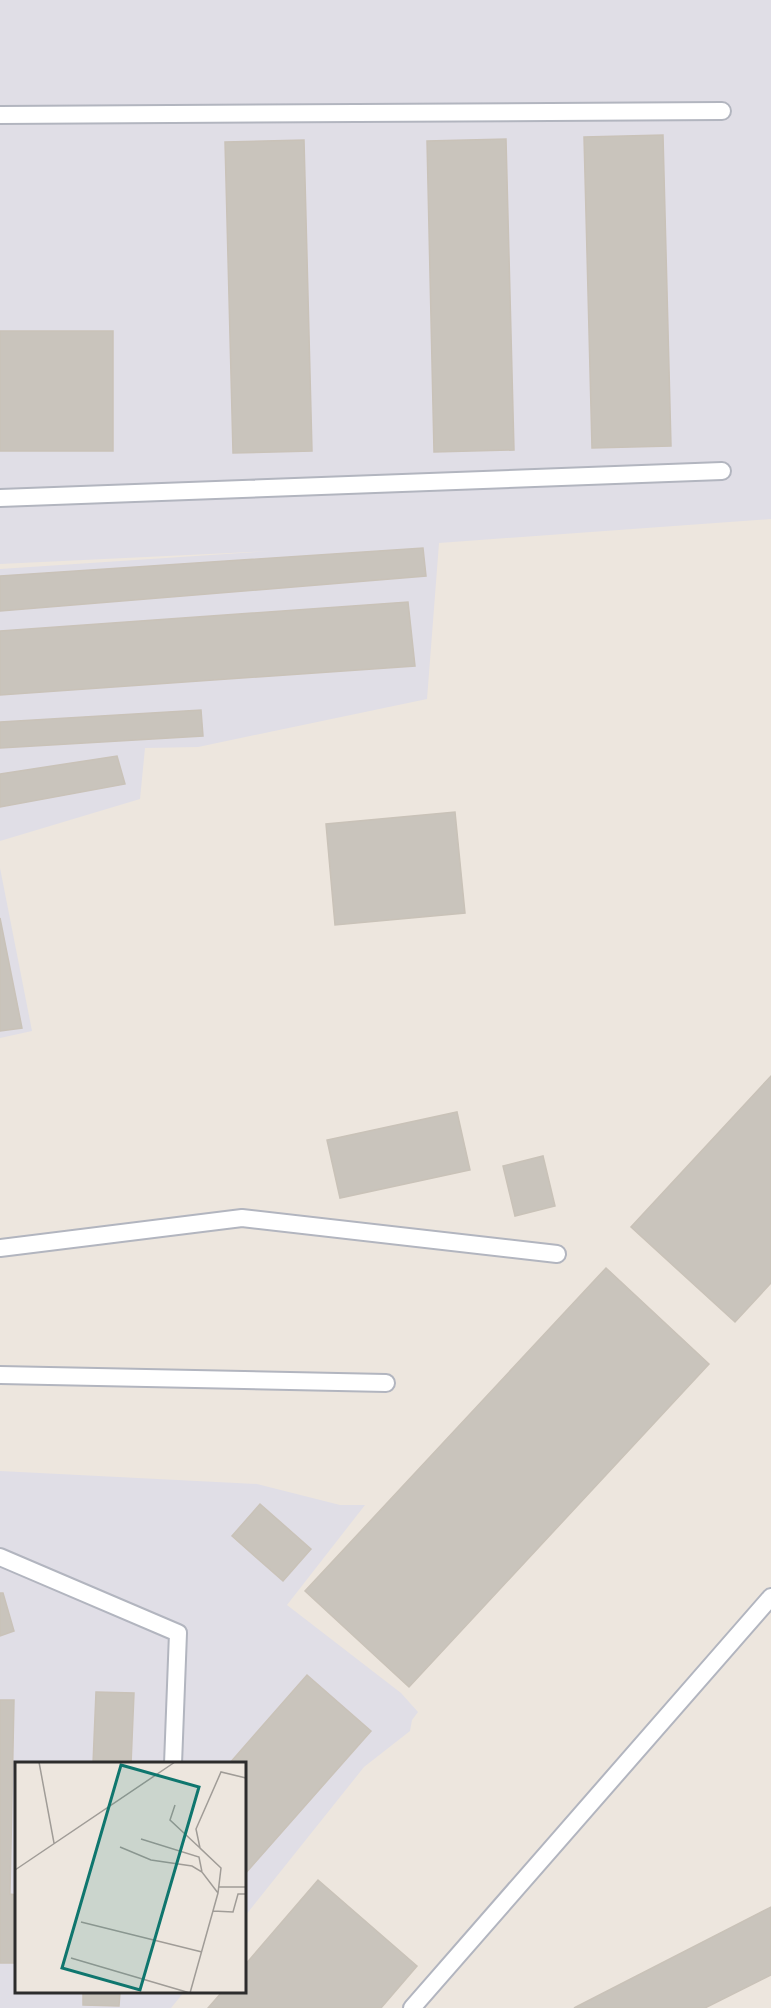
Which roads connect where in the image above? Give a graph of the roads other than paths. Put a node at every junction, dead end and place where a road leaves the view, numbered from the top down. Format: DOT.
graph roads {
  1 [pos="722,111"];
  2 [pos="0,115"];
  3 [pos="722,471"];
  4 [pos="0,498"];
  5 [pos="0,1248"];
  6 [pos="557,1254"];
  7 [pos="0,1375"];
  8 [pos="386,1383"];
  9 [pos="0,1557"];
  10 [pos="771,1597"];
  11 [pos="173,1762"];
  12 [pos="412,2008"];
  1 -- 2 [label="lane"];
  3 -- 4 [label="lane"];
  5 -- 6 [label="lane"];
  7 -- 8 [label="lane"];
  9 -- 11 [label="lane"];
  10 -- 12 [label="lane"];
}
